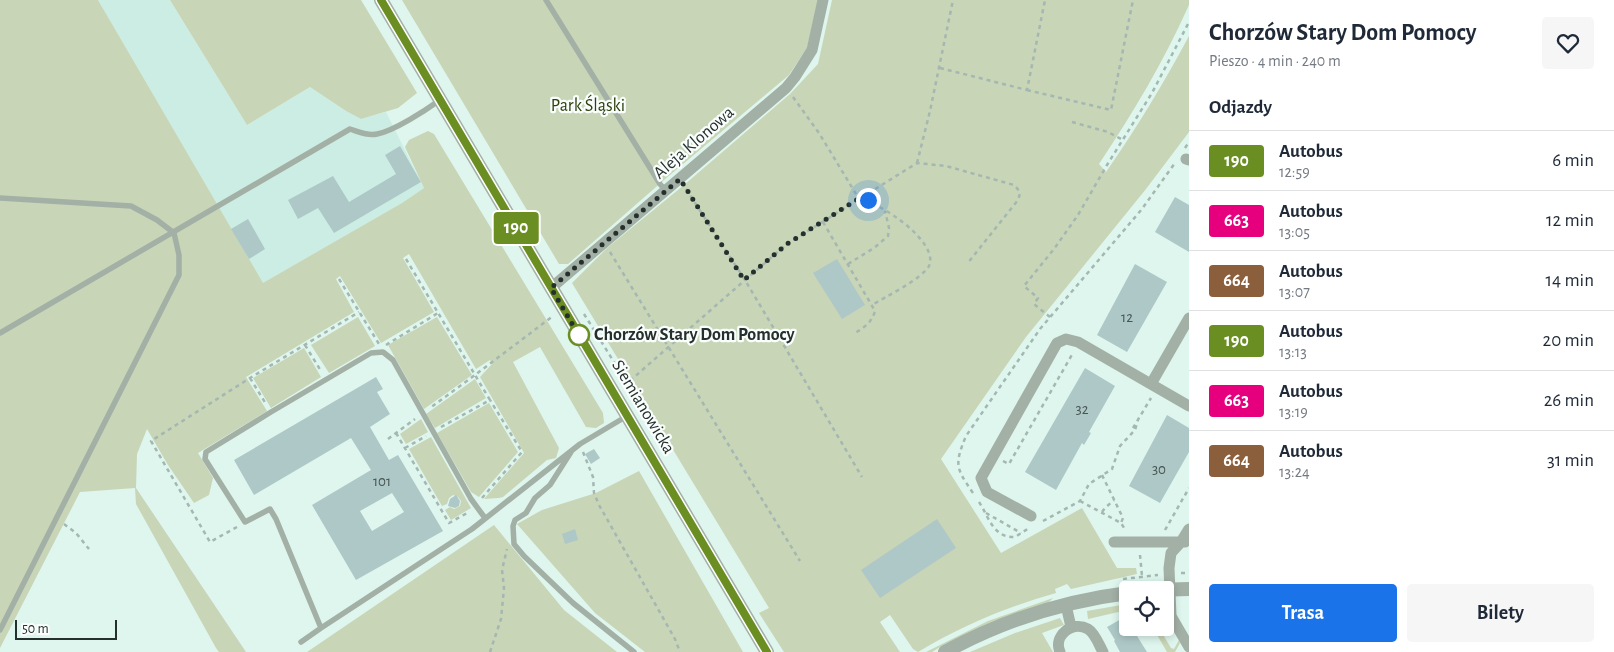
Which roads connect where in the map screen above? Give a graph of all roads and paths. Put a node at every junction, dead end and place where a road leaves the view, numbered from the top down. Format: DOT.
graph roads {
  1 [pos="381,0"];
  2 [pos="546,0"];
  3 [pos="823,0"];
  4 [pos="954,0"];
  5 [pos="1045,0"];
  6 [pos="1133,0"];
  7 [pos="1189,22"];
  8 [pos="940,68"];
  9 [pos="786,88"];
  10 [pos="1027,90"];
  11 [pos="440,100"];
  12 [pos="1072,122"];
  13 [pos="1123,140"];
  14 [pos="1189,142"];
  15 [pos="1182,159"];
  16 [pos="917,163"];
  17 [pos="680,179"];
  18 [pos="666,191"];
  19 [pos="0,198"];
  20 [pos="858,199"];
  21 [pos="885,210"];
  22 [pos="822,222"];
  23 [pos="174,233"];
  24 [pos="604,242"];
  25 [pos="406,259"];
  26 [pos="848,264"];
  27 [pos="967,264"];
  28 [pos="339,279"];
  29 [pos="744,280"];
  30 [pos="551,288"];
  31 [pos="872,305"];
  32 [pos="438,313"];
  33 [pos="554,316"];
  34 [pos="1050,317"];
  35 [pos="1189,318"];
  36 [pos="0,333"];
  37 [pos="856,333"];
  38 [pos="304,345"];
  39 [pos="668,347"];
  40 [pos="1074,351"];
  41 [pos="383,352"];
  42 [pos="475,375"];
  43 [pos="250,378"];
  44 [pos="325,379"];
  45 [pos="624,386"];
  46 [pos="1152,389"];
  47 [pos="490,400"];
  48 [pos="1189,406"];
  49 [pos="270,412"];
  50 [pos="425,412"];
  51 [pos="419,416"];
  52 [pos="627,416"];
  53 [pos="1138,420"];
  54 [pos="1133,428"];
  55 [pos="436,430"];
  56 [pos="396,434"];
  57 [pos="430,434"];
  58 [pos="388,439"];
  59 [pos="405,448"];
  60 [pos="572,450"];
  61 [pos="584,455"];
  62 [pos="999,459"];
  63 [pos="1102,476"];
  64 [pos="862,477"];
  65 [pos="1189,488"];
  66 [pos="482,498"];
  67 [pos="1114,500"];
  68 [pos="1080,501"];
  69 [pos="472,510"];
  70 [pos="1102,512"];
  71 [pos="986,513"];
  72 [pos="485,518"];
  73 [pos="55,520"];
  74 [pos="1035,520"];
  75 [pos="1120,523"];
  76 [pos="1029,528"];
  77 [pos="1189,529"];
  78 [pos="1021,533"];
  79 [pos="1164,533"];
  80 [pos="1129,535"];
  81 [pos="513,537"];
  82 [pos="1114,542"];
  83 [pos="1185,542"];
  84 [pos="89,549"];
  85 [pos="1138,550"];
  86 [pos="800,562"];
  87 [pos="1182,573"];
  88 [pos="1189,573"];
  89 [pos="1142,576"];
  90 [pos="1169,581"];
  91 [pos="1189,588"];
  92 [pos="1174,589"];
  93 [pos="1119,595"];
  94 [pos="1066,605"];
  95 [pos="1174,621"];
  96 [pos="1071,627"];
  97 [pos="321,628"];
  98 [pos="0,630"];
  99 [pos="301,642"];
  100 [pos="1189,647"];
  101 [pos="490,652"];
  102 [pos="634,652"];
  103 [pos="680,652"];
  104 [pos="767,652"];
  105 [pos="945,652"];
  106 [pos="1060,652"];
  107 [pos="1103,652"];
  1 -- 11 [label="street, Siemianowicka"];
  2 -- 18 [label="lane"];
  3 -- 9 [label="street, Aleja Klonowa"];
  4 -- 8 [label="path"];
  5 -- 10 [label="path"];
  6 -- 10 [label="path"];
  7 -- 13 [label="path"];
  8 -- 10 [label="path"];
  8 -- 16 [label="path"];
  9 -- 17 [label="street, Aleja Klonowa"];
  9 -- 20 [label="path"];
  11 -- 23 [label="lane"];
  11 -- 30 [label="street, Siemianowicka"];
  12 -- 13 [label="path"];
  13 -- 34 [label="path"];
  14 -- 15 [label="path"];
  15 -- 34 [label="path"];
  16 -- 20 [label="path"];
  16 -- 27 [label="path"];
  17 -- 18 [label="street, Aleja Klonowa"];
  17 -- 29 [label="path"];
  18 -- 24 [label="street, Aleja Klonowa"];
  19 -- 23 [label="lane"];
  20 -- 21 [label="path"];
  20 -- 22 [label="path"];
  21 -- 26 [label="path"];
  21 -- 31 [label="path"];
  22 -- 26 [label="path"];
  22 -- 29 [label="path"];
  23 -- 36 [label="lane"];
  23 -- 73 [label="lane"];
  24 -- 30 [label="street, Aleja Klonowa"];
  24 -- 39 [label="path"];
  25 -- 32 [label="path"];
  26 -- 31 [label="path"];
  28 -- 41 [label="path"];
  29 -- 39 [label="path"];
  29 -- 64 [label="path"];
  30 -- 52 [label="street, Siemianowicka"];
  31 -- 37 [label="path"];
  32 -- 41 [label="path"];
  32 -- 42 [label="path"];
  33 -- 42 [label="path"];
  34 -- 71 [label="path"];
  35 -- 46 [label="street"];
  38 -- 44 [label="path"];
  39 -- 45 [label="path"];
  39 -- 86 [label="path"];
  40 -- 62 [label="path"];
  41 -- 44 [label="lane"];
  41 -- 72 [label="lane"];
  42 -- 47 [label="path"];
  42 -- 50 [label="path"];
  43 -- 49 [label="path"];
  44 -- 49 [label="lane"];
  46 -- 48 [label="street"];
  46 -- 53 [label="path"];
  46 -- 74 [label="street"];
  47 -- 55 [label="path"];
  47 -- 66 [label="path"];
  49 -- 97 [label="lane"];
  51 -- 56 [label="path"];
  52 -- 60 [label="lane"];
  52 -- 104 [label="street, Siemianowicka"];
  53 -- 54 [label="path"];
  53 -- 63 [label="path"];
  56 -- 58 [label="path"];
  56 -- 59 [label="path"];
  57 -- 59 [label="path"];
  59 -- 69 [label="path"];
  60 -- 72 [label="lane"];
  60 -- 81 [label="lane"];
  61 -- 103 [label="path"];
  63 -- 67 [label="path"];
  63 -- 68 [label="path"];
  65 -- 79 [label="path"];
  67 -- 70 [label="path"];
  67 -- 75 [label="path"];
  68 -- 70 [label="path"];
  68 -- 74 [label="path"];
  70 -- 75 [label="path"];
  71 -- 78 [label="path"];
  71 -- 78 [label="path"];
  72 -- 97 [label="lane"];
  73 -- 84 [label="path"];
  73 -- 98 [label="lane"];
  75 -- 80 [label="path"];
  76 -- 78 [label="path"];
  77 -- 83 [label="street"];
  81 -- 101 [label="path"];
  81 -- 102 [label="lane"];
  82 -- 83 [label="street"];
  83 -- 90 [label="street"];
  85 -- 89 [label="path"];
  87 -- 88 [label="path"];
  91 -- 92 [label="street"];
  93 -- 94 [label="street"];
  94 -- 96 [label="street"];
  94 -- 105 [label="street"];
  95 -- 100 [label="street"];
  96 -- 106 [label="street"];
  96 -- 107 [label="street"];
  97 -- 99 [label="lane"];
}
